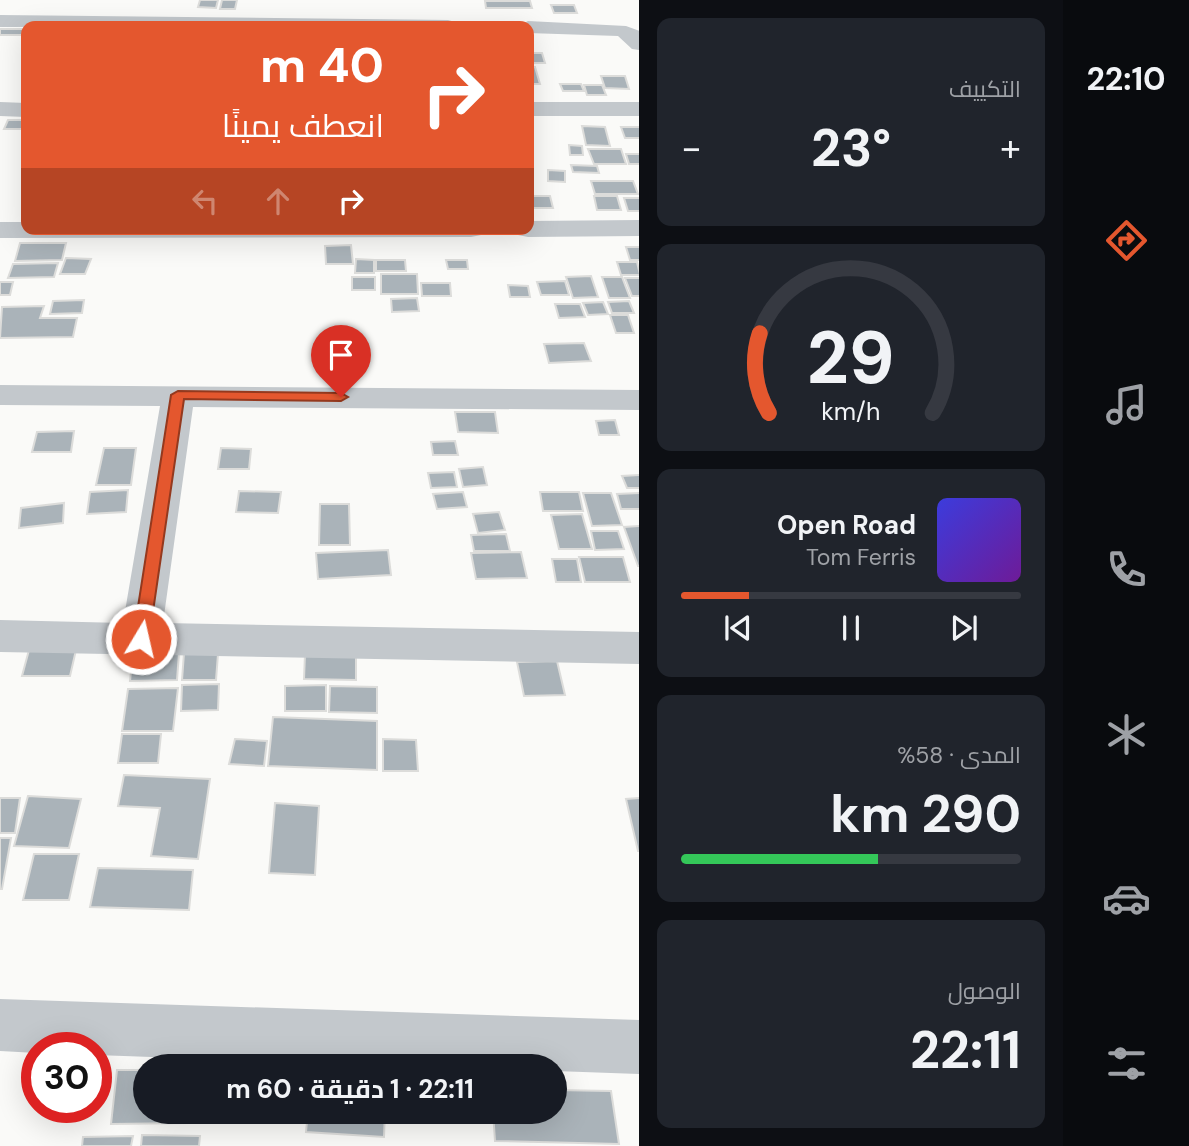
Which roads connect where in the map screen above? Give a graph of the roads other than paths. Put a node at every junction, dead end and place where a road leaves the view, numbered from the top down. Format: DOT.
graph roads {
  1 [pos="0,21"];
  2 [pos="21,21"];
  3 [pos="534,27"];
  4 [pos="639,44"];
  5 [pos="0,109"];
  6 [pos="639,109"];
  7 [pos="21,110"];
  8 [pos="534,110"];
  9 [pos="639,228"];
  10 [pos="534,229"];
  11 [pos="0,230"];
  12 [pos="21,230"];
  13 [pos="0,395"];
  14 [pos="178,395"];
  15 [pos="639,400"];
  16 [pos="0,636"];
  17 [pos="141,639"];
  18 [pos="639,649"];
  19 [pos="0,1025"];
  20 [pos="639,1047"];
  1 -- 2 [label="street"];
  3 -- 4 [label="street"];
  5 -- 7 [label="street"];
  6 -- 8 [label="street"];
  9 -- 10 [label="street"];
  11 -- 12 [label="street"];
  13 -- 14 [label="street"];
  14 -- 15 [label="street"];
  14 -- 17 [label="street"];
  16 -- 17 [label="street"];
  17 -- 18 [label="street"];
  19 -- 20 [label="street"];
}
